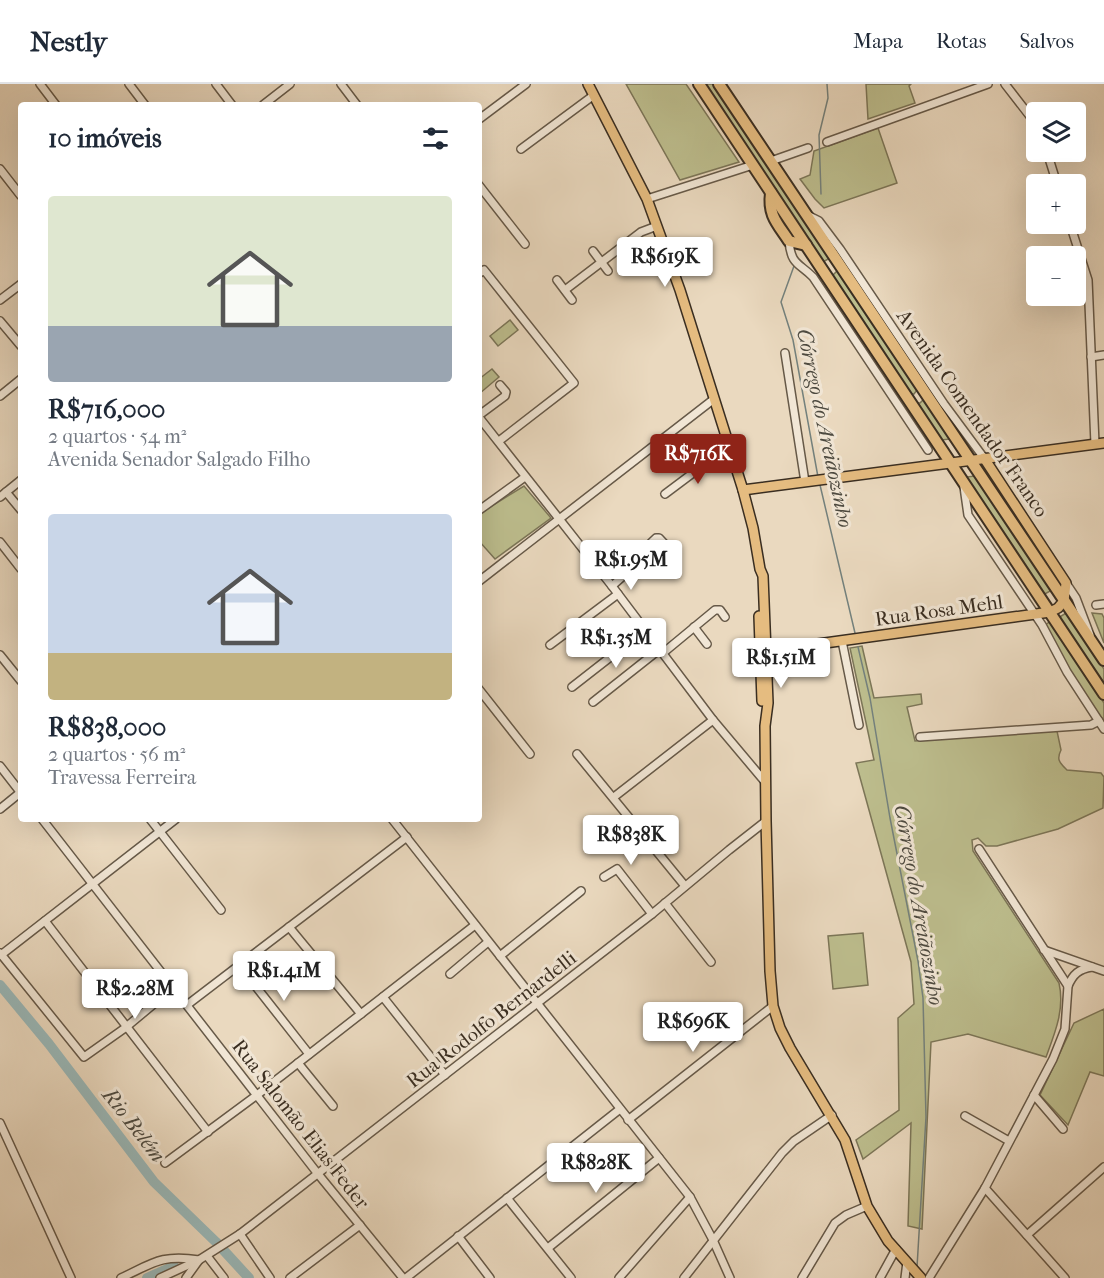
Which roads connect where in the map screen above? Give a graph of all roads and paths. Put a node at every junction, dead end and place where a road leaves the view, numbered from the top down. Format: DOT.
graph roads {
  1 [pos="40,84"];
  2 [pos="129,84"];
  3 [pos="216,84"];
  4 [pos="290,84"];
  5 [pos="341,84"];
  6 [pos="526,84"];
  7 [pos="588,84"];
  8 [pos="699,84"];
  9 [pos="719,84"];
  10 [pos="988,84"];
  11 [pos="1005,84"];
  12 [pos="594,94"];
  13 [pos="54,102"];
  14 [pos="143,102"];
  15 [pos="230,102"];
  16 [pos="267,102"];
  17 [pos="355,102"];
  18 [pos="1026,111"];
  19 [pos="482,117"];
  20 [pos="827,142"];
  21 [pos="808,148"];
  22 [pos="520,149"];
  23 [pos="771,161"];
  24 [pos="753,165"];
  25 [pos="0,169"];
  26 [pos="482,189"];
  27 [pos="18,192"];
  28 [pos="771,193"];
  29 [pos="647,199"];
  30 [pos="808,215"];
  31 [pos="657,226"];
  32 [pos="1073,234"];
  33 [pos="789,242"];
  34 [pos="525,244"];
  35 [pos="806,245"];
  36 [pos="593,251"];
  37 [pos="602,262"];
  38 [pos="840,264"];
  39 [pos="608,271"];
  40 [pos="482,273"];
  41 [pos="824,273"];
  42 [pos="556,279"];
  43 [pos="18,286"];
  44 [pos="565,290"];
  45 [pos="0,300"];
  46 [pos="572,300"];
  47 [pos="0,321"];
  48 [pos="18,342"];
  49 [pos="785,353"];
  50 [pos="1104,355"];
  51 [pos="1091,357"];
  52 [pos="18,381"];
  53 [pos="500,385"];
  54 [pos="924,390"];
  55 [pos="0,396"];
  56 [pos="907,397"];
  57 [pos="714,399"];
  58 [pos="482,413"];
  59 [pos="482,421"];
  60 [pos="499,441"];
  61 [pos="1100,443"];
  62 [pos="729,446"];
  63 [pos="928,450"];
  64 [pos="984,458"];
  65 [pos="971,460"];
  66 [pos="951,463"];
  67 [pos="525,477"];
  68 [pos="814,481"];
  69 [pos="963,481"];
  70 [pos="18,482"];
  71 [pos="743,490"];
  72 [pos="3,494"];
  73 [pos="665,494"];
  74 [pos="18,507"];
  75 [pos="482,508"];
  76 [pos="559,519"];
  77 [pos="0,542"];
  78 [pos="674,554"];
  79 [pos="18,564"];
  80 [pos="482,579"];
  81 [pos="1066,583"];
  82 [pos="612,586"];
  83 [pos="618,594"];
  84 [pos="1064,601"];
  85 [pos="1050,612"];
  86 [pos="1035,616"];
  87 [pos="725,617"];
  88 [pos="694,627"];
  89 [pos="645,630"];
  90 [pos="842,641"];
  91 [pos="1093,643"];
  92 [pos="707,644"];
  93 [pos="550,645"];
  94 [pos="763,650"];
  95 [pos="661,651"];
  96 [pos="0,655"];
  97 [pos="1104,660"];
  98 [pos="18,677"];
  99 [pos="572,687"];
  100 [pos="482,693"];
  101 [pos="1104,694"];
  102 [pos="593,702"];
  103 [pos="713,720"];
  104 [pos="1099,721"];
  105 [pos="859,724"];
  106 [pos="1104,729"];
  107 [pos="920,737"];
  108 [pos="530,754"];
  109 [pos="577,754"];
  110 [pos="0,766"];
  111 [pos="766,783"];
  112 [pos="18,788"];
  113 [pos="18,794"];
  114 [pos="614,797"];
  115 [pos="0,809"];
  116 [pos="766,821"];
  117 [pos="44,822"];
  118 [pos="152,822"];
  119 [pos="172,822"];
  120 [pos="394,822"];
  121 [pos="160,831"];
  122 [pos="407,837"];
  123 [pos="979,849"];
  124 [pos="604,877"];
  125 [pos="92,884"];
  126 [pos="686,886"];
  127 [pos="581,891"];
  128 [pos="665,903"];
  129 [pos="220,910"];
  130 [pos="652,914"];
  131 [pos="45,921"];
  132 [pos="475,925"];
  133 [pos="290,927"];
  134 [pos="488,942"];
  135 [pos="1044,949"];
  136 [pos="1,954"];
  137 [pos="500,956"];
  138 [pos="711,962"];
  139 [pos="240,965"];
  140 [pos="1093,967"];
  141 [pos="1104,971"];
  142 [pos="450,974"];
  143 [pos="1068,986"];
  144 [pos="173,988"];
  145 [pos="383,997"];
  146 [pos="537,1004"];
  147 [pos="187,1005"];
  148 [pos="773,1006"];
  149 [pos="361,1014"];
  150 [pos="125,1028"];
  151 [pos="309,1054"];
  152 [pos="298,1063"];
  153 [pos="445,1075"];
  154 [pos="257,1095"];
  155 [pos="1034,1095"];
  156 [pos="333,1106"];
  157 [pos="620,1109"];
  158 [pos="832,1115"];
  159 [pos="965,1116"];
  160 [pos="628,1120"];
  161 [pos="1,1127"];
  162 [pos="1063,1129"];
  163 [pos="208,1132"];
  164 [pos="1009,1141"];
  165 [pos="658,1158"];
  166 [pos="165,1163"];
  167 [pos="1103,1170"];
  168 [pos="318,1174"];
  169 [pos="985,1188"];
  170 [pos="690,1197"];
  171 [pos="507,1198"];
  172 [pos="867,1206"];
  173 [pos="360,1225"];
  174 [pos="1027,1235"];
  175 [pos="458,1236"];
  176 [pos="237,1237"];
  177 [pos="713,1240"];
  178 [pos="548,1248"];
  179 [pos="896,1250"];
  180 [pos="210,1254"];
  181 [pos="199,1260"];
  182 [pos="915,1271"];
  183 [pos="70,1278"];
  184 [pos="121,1278"];
  185 [pos="160,1278"];
  186 [pos="186,1278"];
  187 [pos="224,1278"];
  188 [pos="270,1278"];
  189 [pos="290,1278"];
  190 [pos="404,1278"];
  191 [pos="490,1278"];
  192 [pos="571,1278"];
  193 [pos="619,1278"];
  194 [pos="684,1278"];
  195 [pos="730,1278"];
  196 [pos="802,1278"];
  197 [pos="880,1278"];
  198 [pos="905,1278"];
  199 [pos="929,1278"];
  200 [pos="1065,1278"];
  1 -- 13 [label="street"];
  2 -- 14 [label="street"];
  3 -- 15 [label="street"];
  4 -- 16 [label="street"];
  5 -- 17 [label="street"];
  6 -- 19 [label="street"];
  7 -- 12 [label="main road"];
  8 -- 24 [label="highway"];
  9 -- 23 [label="highway, Avenida Comendador Franco"];
  10 -- 20 [label="street"];
  11 -- 18 [label="street"];
  12 -- 22 [label="street"];
  12 -- 29 [label="main road"];
  21 -- 23 [label="street"];
  23 -- 30 [label="highway, Avenida Comendador Franco"];
  24 -- 28 [label="highway"];
  24 -- 29 [label="street"];
  25 -- 27 [label="street"];
  26 -- 34 [label="street"];
  28 -- 33 [label="highway"];
  28 -- 35 [label="highway"];
  29 -- 31 [label="main road"];
  30 -- 38 [label="highway, Avenida Comendador Franco"];
  30 -- 64 [label="street, Avenida Comendador Franco"];
  31 -- 37 [label="street"];
  31 -- 57 [label="main road"];
  32 -- 51 [label="street"];
  33 -- 35 [label="highway"];
  33 -- 63 [label="street"];
  35 -- 41 [label="highway"];
  36 -- 37 [label="street"];
  37 -- 39 [label="street"];
  37 -- 44 [label="street"];
  38 -- 41 [label="highway"];
  38 -- 54 [label="highway, Avenida Comendador Franco"];
  40 -- 60 [label="street"];
  41 -- 56 [label="highway"];
  42 -- 44 [label="street"];
  43 -- 45 [label="street"];
  44 -- 46 [label="street"];
  47 -- 48 [label="street"];
  49 -- 68 [label="street"];
  50 -- 51 [label="street"];
  51 -- 61 [label="street"];
  52 -- 55 [label="street"];
  53 -- 58 [label="street"];
  54 -- 56 [label="highway"];
  54 -- 65 [label="highway, Avenida Comendador Franco"];
  56 -- 66 [label="highway"];
  57 -- 62 [label="main road"];
  57 -- 76 [label="street"];
  59 -- 60 [label="street"];
  60 -- 67 [label="street"];
  61 -- 64 [label="main road"];
  62 -- 71 [label="main road"];
  62 -- 73 [label="street"];
  64 -- 65 [label="main road"];
  64 -- 81 [label="main road, Avenida Comendador Franco"];
  65 -- 66 [label="main road"];
  65 -- 84 [label="highway, Avenida Comendador Franco"];
  66 -- 68 [label="main road"];
  66 -- 69 [label="highway"];
  67 -- 75 [label="street"];
  67 -- 76 [label="street"];
  68 -- 71 [label="main road"];
  69 -- 85 [label="highway"];
  69 -- 86 [label="street"];
  70 -- 72 [label="street"];
  71 -- 94 [label="main road"];
  72 -- 74 [label="street"];
  76 -- 80 [label="street"];
  76 -- 82 [label="street"];
  77 -- 79 [label="street"];
  78 -- 82 [label="street"];
  81 -- 84 [label="main road"];
  81 -- 91 [label="street, Avenida Comendador Franco"];
  82 -- 83 [label="street"];
  83 -- 89 [label="street"];
  83 -- 93 [label="street"];
  84 -- 85 [label="main road, Rua Rosa Mehl"];
  84 -- 91 [label="highway, Avenida Comendador Franco"];
  85 -- 86 [label="main road, Rua Rosa Mehl"];
  85 -- 101 [label="highway"];
  86 -- 90 [label="main road, Rua Rosa Mehl"];
  86 -- 104 [label="street"];
  87 -- 88 [label="street"];
  88 -- 92 [label="street"];
  88 -- 95 [label="street"];
  89 -- 95 [label="street"];
  89 -- 99 [label="street"];
  90 -- 94 [label="main road, Rua Rosa Mehl"];
  90 -- 105 [label="street"];
  91 -- 97 [label="highway, Avenida Comendador Franco"];
  94 -- 111 [label="main road"];
  95 -- 102 [label="street"];
  95 -- 103 [label="street"];
  96 -- 98 [label="street"];
  100 -- 108 [label="street"];
  103 -- 111 [label="street"];
  103 -- 114 [label="street"];
  104 -- 106 [label="street"];
  104 -- 107 [label="street"];
  109 -- 114 [label="street"];
  110 -- 112 [label="street"];
  111 -- 116 [label="main road"];
  113 -- 115 [label="street"];
  114 -- 126 [label="street"];
  116 -- 126 [label="street, Rua Rodolfo Bernardelli"];
  116 -- 148 [label="main road"];
  117 -- 125 [label="street, Rua Salomão Elias Feder"];
  118 -- 121 [label="street"];
  119 -- 121 [label="street"];
  120 -- 122 [label="street"];
  121 -- 125 [label="street"];
  121 -- 129 [label="street"];
  122 -- 132 [label="street"];
  122 -- 133 [label="street"];
  123 -- 135 [label="street"];
  124 -- 130 [label="street"];
  125 -- 131 [label="street"];
  125 -- 144 [label="street, Rua Salomão Elias Feder"];
  126 -- 128 [label="street, Rua Rodolfo Bernardelli"];
  127 -- 137 [label="street"];
  128 -- 130 [label="street, Rua Rodolfo Bernardelli"];
  128 -- 138 [label="street"];
  130 -- 146 [label="street, Rua Rodolfo Bernardelli"];
  131 -- 136 [label="street"];
  131 -- 150 [label="street"];
  132 -- 134 [label="street"];
  132 -- 145 [label="street"];
  133 -- 139 [label="street"];
  133 -- 149 [label="street"];
  134 -- 137 [label="street"];
  134 -- 142 [label="street"];
  135 -- 140 [label="street"];
  135 -- 143 [label="street"];
  136 -- 150 [label="street"];
  137 -- 146 [label="street"];
  139 -- 147 [label="street"];
  139 -- 151 [label="street"];
  140 -- 141 [label="street"];
  140 -- 143 [label="street"];
  143 -- 155 [label="street"];
  144 -- 147 [label="street, Rua Salomão Elias Feder"];
  144 -- 150 [label="street"];
  145 -- 149 [label="street"];
  145 -- 153 [label="street"];
  146 -- 153 [label="street, Rua Rodolfo Bernardelli"];
  146 -- 157 [label="street"];
  147 -- 154 [label="street, Rua Salomão Elias Feder"];
  148 -- 158 [label="main road"];
  148 -- 160 [label="street"];
  149 -- 151 [label="street"];
  150 -- 163 [label="street"];
  151 -- 152 [label="street"];
  152 -- 154 [label="street"];
  152 -- 156 [label="street"];
  153 -- 168 [label="street, Rua Rodolfo Bernardelli"];
  154 -- 163 [label="street"];
  154 -- 168 [label="street, Rua Salomão Elias Feder"];
  155 -- 162 [label="street"];
  155 -- 164 [label="street"];
  157 -- 160 [label="street"];
  157 -- 171 [label="street"];
  158 -- 172 [label="main road"];
  158 -- 177 [label="street"];
  159 -- 164 [label="street"];
  160 -- 165 [label="street"];
  161 -- 183 [label="street"];
  163 -- 166 [label="street"];
  164 -- 169 [label="street"];
  165 -- 170 [label="street"];
  165 -- 178 [label="street"];
  167 -- 174 [label="street"];
  168 -- 173 [label="street, Rua Salomão Elias Feder"];
  168 -- 176 [label="street, Rua Rodolfo Bernardelli"];
  169 -- 174 [label="street"];
  169 -- 199 [label="street"];
  170 -- 177 [label="street"];
  170 -- 193 [label="street"];
  171 -- 175 [label="street"];
  171 -- 178 [label="street"];
  172 -- 179 [label="main road"];
  172 -- 196 [label="street"];
  173 -- 189 [label="street"];
  173 -- 190 [label="street, Rua Salomão Elias Feder"];
  174 -- 200 [label="street"];
  175 -- 190 [label="street"];
  175 -- 191 [label="street"];
  176 -- 180 [label="street, Rua Rodolfo Bernardelli"];
  176 -- 188 [label="street"];
  177 -- 194 [label="street"];
  177 -- 195 [label="street"];
  178 -- 192 [label="street"];
  179 -- 182 [label="main road"];
  179 -- 197 [label="street"];
  180 -- 181 [label="street, Rua Rodolfo Bernardelli"];
  180 -- 187 [label="street"];
  181 -- 184 [label="street"];
  181 -- 185 [label="street, Rua Rodolfo Bernardelli"];
  181 -- 186 [label="street"];
  182 -- 198 [label="street"];
}
